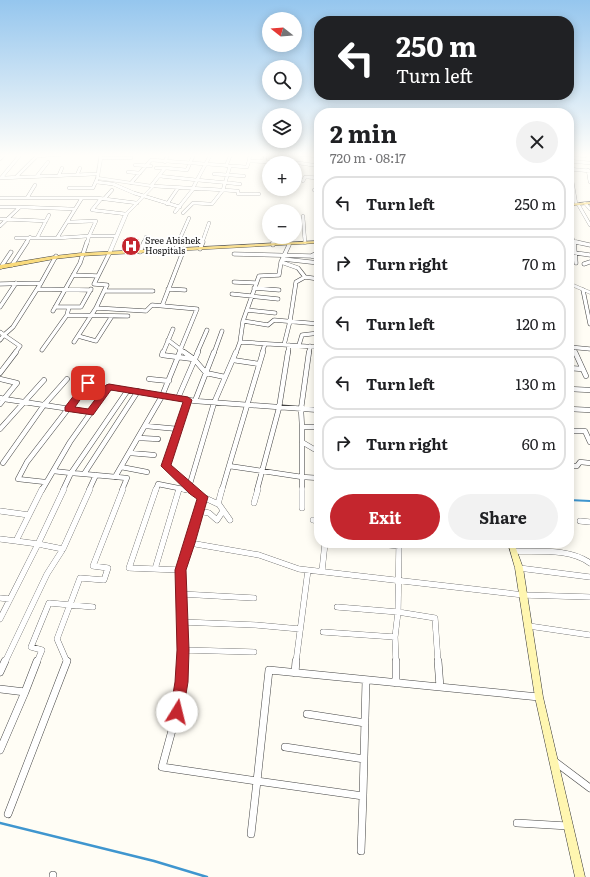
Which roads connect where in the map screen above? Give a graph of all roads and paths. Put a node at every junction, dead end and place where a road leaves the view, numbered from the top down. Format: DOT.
graph roads {
  1 [pos="29,195"];
  2 [pos="107,195"];
  3 [pos="173,195"];
  4 [pos="188,195"];
  5 [pos="219,195"];
  6 [pos="575,195"];
  7 [pos="143,196"];
  8 [pos="0,198"];
  9 [pos="27,198"];
  10 [pos="38,198"];
  11 [pos="82,198"];
  12 [pos="102,199"];
  13 [pos="137,203"];
  14 [pos="588,203"];
  15 [pos="167,204"];
  16 [pos="574,204"];
  17 [pos="577,204"];
  18 [pos="0,207"];
  19 [pos="20,207"];
  20 [pos="31,207"];
  21 [pos="180,207"];
  22 [pos="75,209"];
  23 [pos="590,210"];
  24 [pos="174,212"];
  25 [pos="183,213"];
  26 [pos="126,214"];
  27 [pos="49,215"];
  28 [pos="303,216"];
  29 [pos="189,218"];
  30 [pos="0,219"];
  31 [pos="6,220"];
  32 [pos="46,221"];
  33 [pos="67,222"];
  34 [pos="209,223"];
  35 [pos="590,225"];
  36 [pos="0,226"];
  37 [pos="89,236"];
  38 [pos="115,236"];
  39 [pos="146,237"];
  40 [pos="16,238"];
  41 [pos="30,238"];
  42 [pos="37,238"];
  43 [pos="57,238"];
  44 [pos="314,242"];
  45 [pos="574,242"];
  46 [pos="302,243"];
  47 [pos="305,243"];
  48 [pos="289,244"];
  49 [pos="273,245"];
  50 [pos="590,245"];
  51 [pos="200,249"];
  52 [pos="175,250"];
  53 [pos="184,250"];
  54 [pos="574,250"];
  55 [pos="11,252"];
  56 [pos="140,252"];
  57 [pos="82,253"];
  58 [pos="575,253"];
  59 [pos="109,254"];
  60 [pos="234,254"];
  61 [pos="314,254"];
  62 [pos="590,255"];
  63 [pos="56,256"];
  64 [pos="311,256"];
  65 [pos="314,257"];
  66 [pos="283,259"];
  67 [pos="314,262"];
  68 [pos="590,262"];
  69 [pos="576,263"];
  70 [pos="584,264"];
  71 [pos="12,265"];
  72 [pos="0,267"];
  73 [pos="73,275"];
  74 [pos="98,276"];
  75 [pos="305,277"];
  76 [pos="314,278"];
  77 [pos="234,282"];
  78 [pos="16,283"];
  79 [pos="41,283"];
  80 [pos="256,283"];
  81 [pos="0,284"];
  82 [pos="94,284"];
  83 [pos="574,286"];
  84 [pos="254,288"];
  85 [pos="38,289"];
  86 [pos="66,289"];
  87 [pos="168,289"];
  88 [pos="91,290"];
  89 [pos="185,290"];
  90 [pos="279,290"];
  91 [pos="582,290"];
  92 [pos="104,291"];
  93 [pos="152,291"];
  94 [pos="590,293"];
  95 [pos="232,294"];
  96 [pos="252,296"];
  97 [pos="278,299"];
  98 [pos="162,306"];
  99 [pos="0,307"];
  100 [pos="69,307"];
  101 [pos="96,308"];
  102 [pos="247,310"];
  103 [pos="275,313"];
  104 [pos="67,314"];
  105 [pos="92,316"];
  106 [pos="112,316"];
  107 [pos="128,316"];
  108 [pos="243,321"];
  109 [pos="290,321"];
  110 [pos="314,323"];
  111 [pos="590,324"];
  112 [pos="173,328"];
  113 [pos="207,330"];
  114 [pos="222,331"];
  115 [pos="2,334"];
  116 [pos="314,334"];
  117 [pos="78,336"];
  118 [pos="0,340"];
  119 [pos="168,340"];
  120 [pos="74,342"];
  121 [pos="240,342"];
  122 [pos="265,344"];
  123 [pos="284,345"];
  124 [pos="289,345"];
  125 [pos="299,346"];
  126 [pos="310,346"];
  127 [pos="314,346"];
  128 [pos="574,347"];
  129 [pos="590,348"];
  130 [pos="42,350"];
  131 [pos="182,350"];
  132 [pos="574,353"];
  133 [pos="179,357"];
  134 [pos="194,359"];
  135 [pos="232,360"];
  136 [pos="259,364"];
  137 [pos="574,368"];
  138 [pos="582,369"];
  139 [pos="0,373"];
  140 [pos="206,373"];
  141 [pos="586,376"];
  142 [pos="225,377"];
  143 [pos="0,379"];
  144 [pos="67,379"];
  145 [pos="149,379"];
  146 [pos="44,380"];
  147 [pos="169,381"];
  148 [pos="88,383"];
  149 [pos="574,389"];
  150 [pos="128,390"];
  151 [pos="590,390"];
  152 [pos="138,391"];
  153 [pos="162,396"];
  154 [pos="2,398"];
  155 [pos="178,398"];
  156 [pos="188,400"];
  157 [pos="195,401"];
  158 [pos="25,402"];
  159 [pos="214,403"];
  160 [pos="0,404"];
  161 [pos="44,405"];
  162 [pos="247,406"];
  163 [pos="279,408"];
  164 [pos="68,409"];
  165 [pos="301,409"];
  166 [pos="574,409"];
  167 [pos="314,410"];
  168 [pos="590,410"];
  169 [pos="90,412"];
  170 [pos="146,426"];
  171 [pos="302,427"];
  172 [pos="314,427"];
  173 [pos="0,429"];
  174 [pos="178,429"];
  175 [pos="574,431"];
  176 [pos="139,438"];
  177 [pos="158,439"];
  178 [pos="302,442"];
  179 [pos="590,442"];
  180 [pos="314,449"];
  181 [pos="130,453"];
  182 [pos="154,455"];
  183 [pos="3,463"];
  184 [pos="590,463"];
  185 [pos="121,466"];
  186 [pos="229,466"];
  187 [pos="574,466"];
  188 [pos="263,470"];
  189 [pos="53,471"];
  190 [pos="147,472"];
  191 [pos="71,473"];
  192 [pos="84,474"];
  193 [pos="96,475"];
  194 [pos="115,477"];
  195 [pos="302,477"];
  196 [pos="314,478"];
  197 [pos="45,482"];
  198 [pos="179,488"];
  199 [pos="191,489"];
  200 [pos="203,497"];
  201 [pos="254,503"];
  202 [pos="218,504"];
  203 [pos="302,508"];
  204 [pos="0,511"];
  205 [pos="199,511"];
  206 [pos="223,511"];
  207 [pos="29,515"];
  208 [pos="230,520"];
  209 [pos="580,521"];
  210 [pos="590,522"];
  211 [pos="0,539"];
  212 [pos="16,541"];
  213 [pos="190,543"];
  214 [pos="38,544"];
  215 [pos="324,548"];
  216 [pos="399,548"];
  217 [pos="512,548"];
  218 [pos="520,548"];
  219 [pos="63,549"];
  220 [pos="590,563"];
  221 [pos="519,568"];
  222 [pos="155,569"];
  223 [pos="180,570"];
  224 [pos="308,570"];
  225 [pos="322,571"];
  226 [pos="590,577"];
  227 [pos="399,580"];
  228 [pos="181,594"];
  229 [pos="524,595"];
  230 [pos="590,597"];
  231 [pos="0,598"];
  232 [pos="254,598"];
  233 [pos="10,599"];
  234 [pos="69,605"];
  235 [pos="337,607"];
  236 [pos="93,608"];
  237 [pos="398,612"];
  238 [pos="0,619"];
  239 [pos="181,622"];
  240 [pos="529,626"];
  241 [pos="300,629"];
  242 [pos="323,632"];
  243 [pos="590,635"];
  244 [pos="395,637"];
  245 [pos="183,650"];
  246 [pos="254,652"];
  247 [pos="0,672"];
  248 [pos="295,673"];
  249 [pos="366,680"];
  250 [pos="396,683"];
  251 [pos="440,687"];
  252 [pos="0,689"];
  253 [pos="25,692"];
  254 [pos="539,697"];
  255 [pos="307,714"];
  256 [pos="365,723"];
  257 [pos="286,747"];
  258 [pos="0,749"];
  259 [pos="364,759"];
  260 [pos="553,760"];
  261 [pos="257,782"];
  262 [pos="590,788"];
  263 [pos="363,796"];
  264 [pos="8,814"];
  265 [pos="516,822"];
  266 [pos="568,826"];
  267 [pos="251,834"];
  268 [pos="361,851"];
  269 [pos="580,877"];
  1 -- 9 [label="street"];
  2 -- 12 [label="street"];
  3 -- 15 [label="street"];
  4 -- 21 [label="street"];
  5 -- 25 [label="street"];
  6 -- 17 [label="street"];
  7 -- 13 [label="street"];
  7 -- 15 [label="street"];
  8 -- 9 [label="street"];
  9 -- 10 [label="street"];
  10 -- 11 [label="street"];
  10 -- 20 [label="street"];
  11 -- 12 [label="street"];
  11 -- 22 [label="street"];
  12 -- 13 [label="street"];
  12 -- 26 [label="street"];
  13 -- 26 [label="street"];
  14 -- 17 [label="main road"];
  14 -- 23 [label="street"];
  15 -- 21 [label="street"];
  16 -- 17 [label="main road"];
  17 -- 35 [label="street"];
  18 -- 19 [label="street"];
  19 -- 20 [label="street"];
  19 -- 31 [label="street"];
  20 -- 22 [label="street"];
  21 -- 24 [label="street"];
  22 -- 33 [label="street"];
  26 -- 38 [label="street"];
  27 -- 32 [label="street"];
  28 -- 47 [label="street"];
  29 -- 52 [label="street"];
  30 -- 31 [label="street"];
  31 -- 32 [label="street"];
  31 -- 36 [label="street"];
  32 -- 42 [label="street"];
  33 -- 37 [label="street"];
  33 -- 43 [label="street"];
  34 -- 51 [label="street"];
  37 -- 38 [label="street"];
  37 -- 43 [label="street"];
  37 -- 57 [label="street"];
  38 -- 59 [label="street"];
  39 -- 56 [label="street"];
  40 -- 41 [label="street"];
  41 -- 42 [label="street"];
  41 -- 71 [label="street"];
  42 -- 43 [label="street"];
  44 -- 47 [label="main road"];
  45 -- 50 [label="street"];
  46 -- 47 [label="main road"];
  48 -- 49 [label="main road"];
  48 -- 66 [label="street"];
  49 -- 51 [label="main road"];
  51 -- 53 [label="main road"];
  52 -- 53 [label="main road"];
  52 -- 56 [label="main road"];
  53 -- 87 [label="street"];
  54 -- 58 [label="street"];
  55 -- 72 [label="street"];
  56 -- 59 [label="main road"];
  57 -- 59 [label="main road"];
  57 -- 63 [label="main road"];
  57 -- 73 [label="street"];
  58 -- 62 [label="street"];
  58 -- 69 [label="street"];
  59 -- 74 [label="street"];
  60 -- 66 [label="street"];
  61 -- 64 [label="street"];
  63 -- 71 [label="main road"];
  63 -- 79 [label="street"];
  64 -- 65 [label="street"];
  64 -- 66 [label="street"];
  66 -- 67 [label="street"];
  66 -- 75 [label="street"];
  66 -- 80 [label="street"];
  68 -- 70 [label="street"];
  71 -- 72 [label="main road"];
  73 -- 74 [label="street"];
  73 -- 86 [label="street"];
  74 -- 82 [label="street"];
  75 -- 76 [label="street"];
  75 -- 109 [label="street"];
  77 -- 80 [label="street"];
  78 -- 79 [label="street"];
  78 -- 81 [label="street"];
  78 -- 99 [label="street"];
  79 -- 85 [label="street"];
  80 -- 84 [label="street"];
  82 -- 88 [label="street"];
  82 -- 92 [label="street"];
  83 -- 91 [label="street"];
  84 -- 90 [label="street"];
  84 -- 96 [label="street"];
  85 -- 86 [label="street"];
  85 -- 115 [label="street"];
  86 -- 88 [label="street"];
  86 -- 100 [label="street"];
  87 -- 89 [label="street"];
  87 -- 98 [label="street"];
  88 -- 100 [label="street"];
  91 -- 94 [label="street"];
  91 -- 111 [label="street"];
  92 -- 93 [label="street"];
  92 -- 101 [label="street"];
  95 -- 96 [label="street"];
  96 -- 97 [label="street"];
  96 -- 102 [label="street"];
  98 -- 101 [label="street"];
  98 -- 131 [label="street"];
  100 -- 104 [label="street"];
  101 -- 105 [label="street"];
  102 -- 103 [label="street"];
  102 -- 108 [label="street"];
  104 -- 105 [label="street"];
  104 -- 130 [label="street"];
  105 -- 106 [label="street"];
  105 -- 117 [label="street"];
  106 -- 107 [label="street"];
  106 -- 117 [label="street"];
  108 -- 109 [label="street"];
  108 -- 121 [label="street"];
  109 -- 110 [label="street"];
  109 -- 123 [label="street"];
  112 -- 119 [label="street"];
  113 -- 134 [label="street"];
  114 -- 140 [label="street"];
  115 -- 118 [label="street"];
  115 -- 139 [label="street"];
  116 -- 125 [label="street"];
  117 -- 120 [label="street"];
  119 -- 131 [label="street"];
  119 -- 133 [label="street"];
  121 -- 122 [label="street"];
  121 -- 135 [label="street"];
  122 -- 123 [label="street"];
  122 -- 136 [label="street"];
  123 -- 124 [label="street"];
  124 -- 125 [label="street"];
  124 -- 163 [label="street"];
  125 -- 126 [label="street"];
  126 -- 127 [label="street"];
  126 -- 165 [label="street"];
  128 -- 129 [label="street"];
  131 -- 133 [label="street"];
  131 -- 134 [label="street"];
  132 -- 138 [label="street"];
  133 -- 134 [label="street"];
  133 -- 147 [label="street"];
  134 -- 140 [label="street"];
  134 -- 155 [label="street"];
  135 -- 136 [label="street"];
  135 -- 142 [label="street"];
  136 -- 162 [label="street"];
  137 -- 138 [label="street"];
  138 -- 141 [label="street"];
  140 -- 142 [label="street"];
  140 -- 157 [label="street"];
  142 -- 159 [label="street"];
  143 -- 154 [label="street"];
  144 -- 161 [label="street"];
  145 -- 147 [label="street"];
  146 -- 158 [label="street"];
  147 -- 153 [label="street"];
  148 -- 164 [label="street"];
  149 -- 151 [label="street"];
  150 -- 152 [label="street"];
  150 -- 169 [label="street"];
  150 -- 191 [label="street"];
  152 -- 153 [label="street"];
  152 -- 192 [label="street"];
  153 -- 155 [label="street"];
  153 -- 170 [label="street"];
  154 -- 158 [label="street"];
  154 -- 160 [label="street"];
  155 -- 156 [label="street"];
  156 -- 157 [label="street"];
  156 -- 174 [label="street"];
  157 -- 159 [label="street"];
  158 -- 161 [label="street"];
  158 -- 173 [label="street"];
  159 -- 162 [label="street"];
  159 -- 199 [label="street"];
  161 -- 164 [label="street"];
  161 -- 183 [label="street"];
  162 -- 163 [label="street"];
  162 -- 186 [label="street"];
  163 -- 165 [label="street"];
  163 -- 188 [label="street"];
  164 -- 169 [label="street"];
  164 -- 197 [label="street"];
  165 -- 167 [label="street"];
  165 -- 171 [label="street"];
  166 -- 168 [label="street"];
  169 -- 189 [label="street"];
  170 -- 174 [label="street"];
  170 -- 176 [label="street"];
  171 -- 172 [label="street"];
  171 -- 178 [label="street"];
  174 -- 199 [label="street"];
  175 -- 179 [label="street"];
  176 -- 177 [label="street"];
  176 -- 181 [label="street"];
  178 -- 180 [label="street"];
  178 -- 195 [label="street"];
  181 -- 182 [label="street"];
  181 -- 185 [label="street"];
  184 -- 187 [label="street"];
  185 -- 190 [label="street"];
  185 -- 194 [label="street"];
  186 -- 188 [label="street"];
  186 -- 202 [label="street"];
  188 -- 195 [label="street"];
  188 -- 201 [label="street"];
  189 -- 191 [label="street"];
  189 -- 197 [label="street"];
  191 -- 192 [label="street"];
  191 -- 214 [label="street"];
  192 -- 193 [label="street"];
  193 -- 194 [label="street"];
  193 -- 219 [label="street"];
  194 -- 234 [label="street"];
  195 -- 196 [label="street"];
  195 -- 203 [label="street"];
  197 -- 207 [label="street"];
  198 -- 199 [label="street"];
  198 -- 222 [label="street"];
  198 -- 222 [label="street"];
  199 -- 200 [label="street"];
  200 -- 202 [label="street"];
  200 -- 205 [label="street"];
  202 -- 206 [label="street"];
  204 -- 207 [label="street"];
  205 -- 206 [label="street"];
  205 -- 213 [label="street"];
  206 -- 208 [label="street"];
  207 -- 212 [label="street"];
  209 -- 210 [label="street"];
  211 -- 212 [label="street"];
  212 -- 214 [label="street"];
  213 -- 223 [label="street"];
  213 -- 224 [label="street"];
  214 -- 219 [label="street"];
  214 -- 233 [label="street"];
  215 -- 225 [label="street"];
  216 -- 227 [label="street"];
  217 -- 221 [label="main road"];
  218 -- 220 [label="street"];
  219 -- 247 [label="street"];
  221 -- 226 [label="street"];
  221 -- 229 [label="main road"];
  222 -- 223 [label="street"];
  223 -- 228 [label="street"];
  224 -- 225 [label="street"];
  224 -- 241 [label="street"];
  225 -- 227 [label="street"];
  227 -- 229 [label="street"];
  227 -- 237 [label="street"];
  228 -- 232 [label="street"];
  228 -- 239 [label="street"];
  229 -- 230 [label="street"];
  229 -- 240 [label="main road"];
  231 -- 233 [label="street"];
  233 -- 238 [label="street"];
  234 -- 236 [label="street"];
  234 -- 253 [label="street"];
  234 -- 264 [label="street"];
  235 -- 237 [label="street"];
  237 -- 244 [label="street"];
  237 -- 251 [label="street"];
  239 -- 241 [label="street"];
  239 -- 245 [label="street"];
  240 -- 243 [label="street"];
  240 -- 254 [label="main road"];
  241 -- 248 [label="street"];
  242 -- 244 [label="street"];
  244 -- 250 [label="street"];
  245 -- 246 [label="street"];
  245 -- 261 [label="street"];
  248 -- 249 [label="street"];
  248 -- 261 [label="street"];
  249 -- 250 [label="street"];
  249 -- 256 [label="street"];
  250 -- 251 [label="street"];
  251 -- 254 [label="street"];
  252 -- 253 [label="street"];
  253 -- 258 [label="street"];
  254 -- 260 [label="main road"];
  255 -- 256 [label="street"];
  256 -- 259 [label="street"];
  257 -- 259 [label="street"];
  259 -- 263 [label="street"];
  260 -- 262 [label="street"];
  260 -- 266 [label="main road"];
  261 -- 263 [label="street"];
  261 -- 267 [label="street"];
  263 -- 268 [label="street"];
  265 -- 266 [label="street"];
  266 -- 269 [label="main road"];
}
